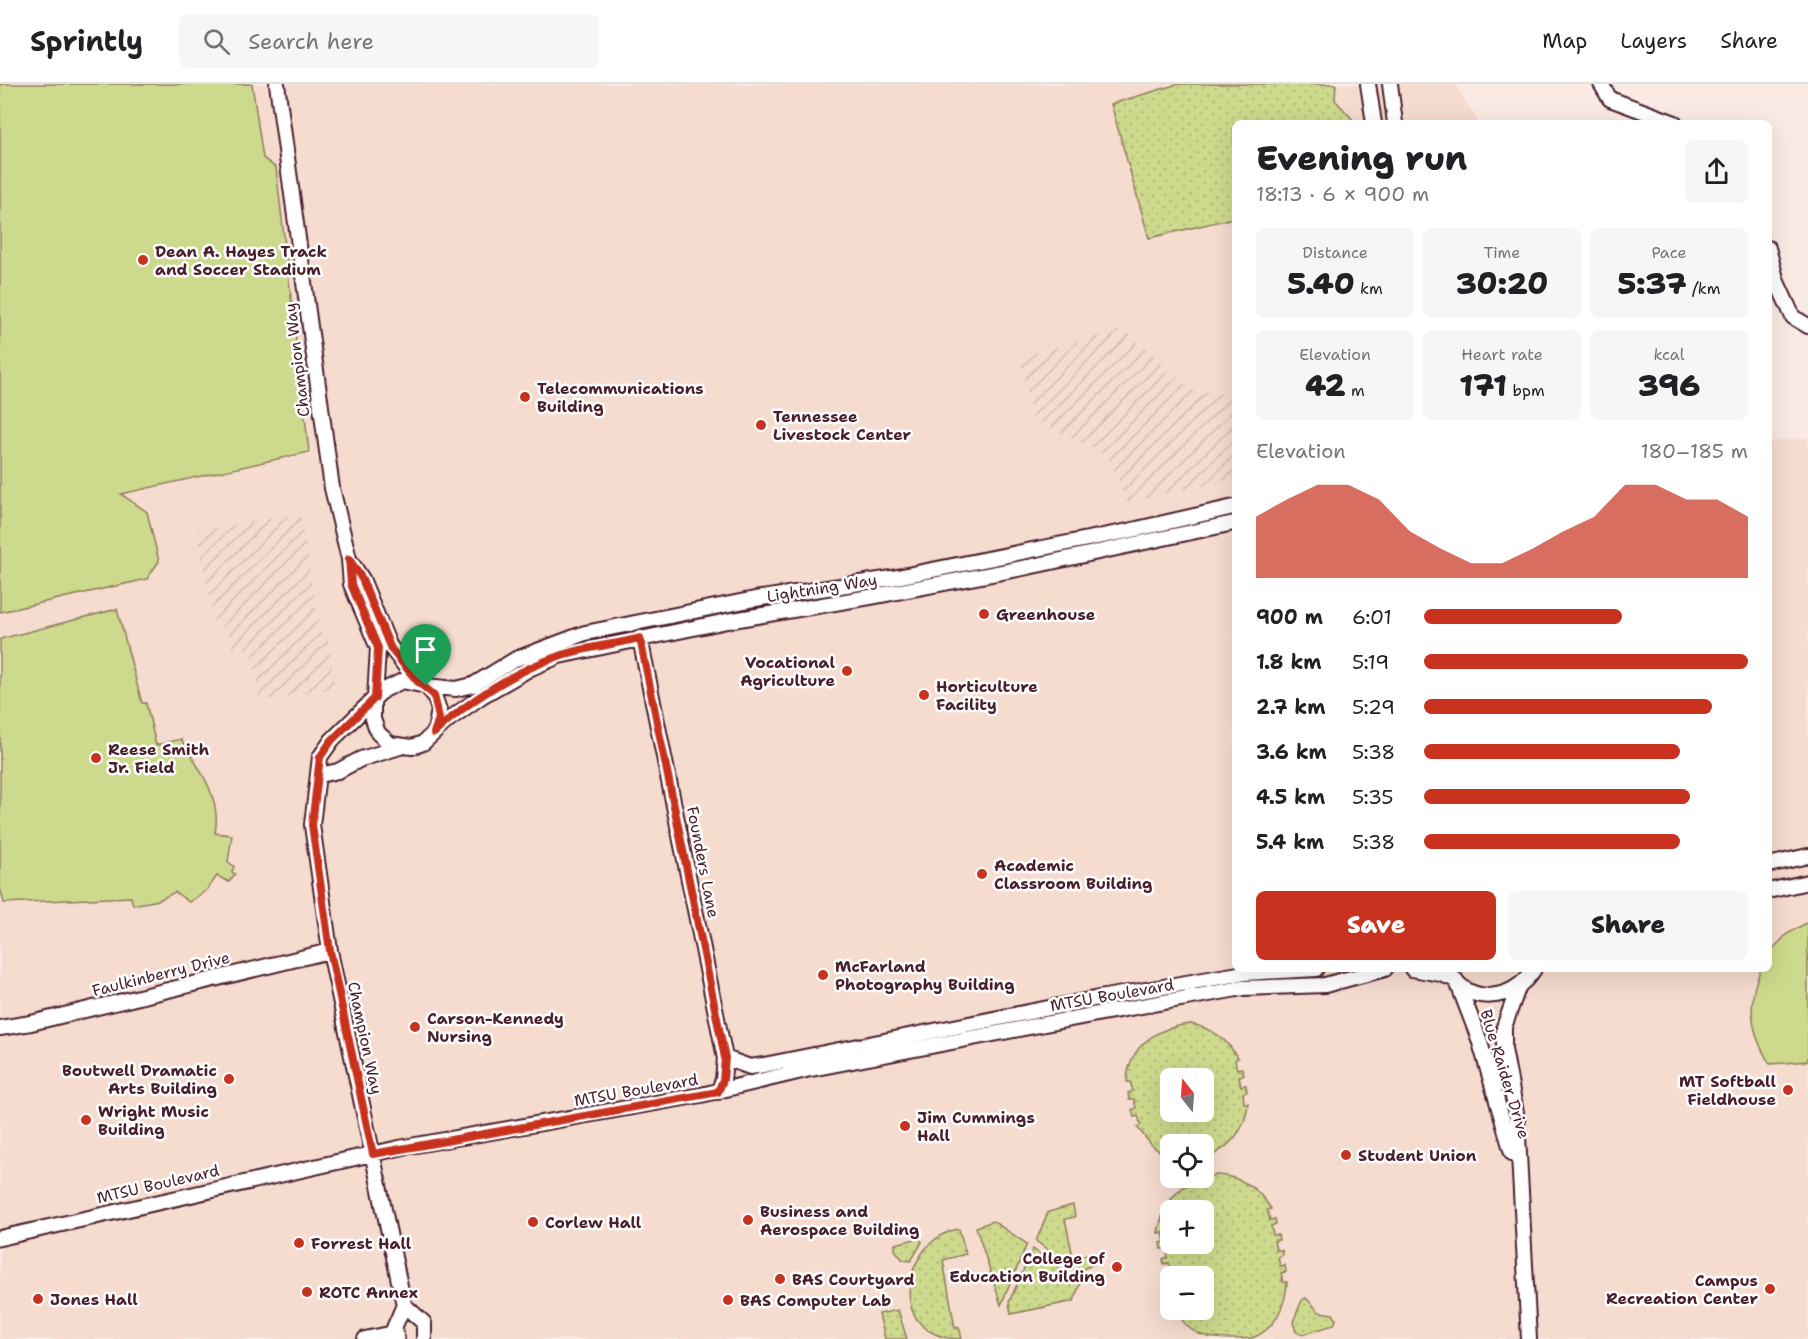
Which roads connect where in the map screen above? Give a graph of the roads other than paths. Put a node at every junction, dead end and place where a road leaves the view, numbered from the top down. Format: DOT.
graph roads {
  1 [pos="277,84"];
  2 [pos="1368,84"];
  3 [pos="1390,84"];
  4 [pos="1600,84"];
  5 [pos="1374,120"];
  6 [pos="1395,120"];
  7 [pos="1667,120"];
  8 [pos="1772,263"];
  9 [pos="1808,326"];
  10 [pos="1232,507"];
  11 [pos="1232,523"];
  12 [pos="349,559"];
  13 [pos="640,638"];
  14 [pos="422,684"];
  15 [pos="374,700"];
  16 [pos="434,733"];
  17 [pos="400,747"];
  18 [pos="320,776"];
  19 [pos="1808,856"];
  20 [pos="1772,864"];
  21 [pos="1808,882"];
  22 [pos="1772,890"];
  23 [pos="330,951"];
  24 [pos="1262,972"];
  25 [pos="1374,972"];
  26 [pos="1429,972"];
  27 [pos="1532,972"];
  28 [pos="1542,972"];
  29 [pos="1454,977"];
  30 [pos="1521,986"];
  31 [pos="0,1028"];
  32 [pos="725,1058"];
  33 [pos="718,1092"];
  34 [pos="373,1154"];
  35 [pos="1518,1176"];
  36 [pos="0,1238"];
  37 [pos="404,1305"];
  38 [pos="396,1336"];
  39 [pos="365,1339"];
  40 [pos="424,1339"];
  41 [pos="1529,1339"];
  1 -- 12 [label="street, Champion Way"];
  2 -- 5 [label="street"];
  3 -- 6 [label="street"];
  4 -- 7 [label="street"];
  8 -- 9 [label="street"];
  10 -- 14 [label="street, Lightning Way"];
  11 -- 13 [label="street, Lightning Way"];
  12 -- 14 [label="street, Champion Way"];
  12 -- 15 [label="street, Champion Way"];
  13 -- 16 [label="street, Lightning Way"];
  13 -- 32 [label="street, Founders Lane"];
  14 -- 15 [label="street"];
  14 -- 16 [label="street"];
  15 -- 17 [label="street"];
  15 -- 18 [label="street, Champion Way"];
  16 -- 17 [label="street"];
  17 -- 18 [label="street"];
  18 -- 23 [label="street, Champion Way"];
  19 -- 20 [label="street"];
  21 -- 22 [label="street"];
  23 -- 31 [label="street, Faulkinberry Drive"];
  23 -- 34 [label="street, Champion Way"];
  24 -- 32 [label="street, MTSU Boulevard"];
  25 -- 33 [label="street, MTSU Boulevard"];
  26 -- 29 [label="street"];
  27 -- 30 [label="street, Blue Raider Drive"];
  28 -- 30 [label="street"];
  29 -- 30 [label="street"];
  29 -- 35 [label="street, Blue Raider Drive"];
  30 -- 35 [label="street, Blue Raider Drive"];
  32 -- 33 [label="street, Founders Lane"];
  33 -- 34 [label="street, MTSU Boulevard"];
  34 -- 36 [label="street, MTSU Boulevard"];
  34 -- 37 [label="street, Champion Way"];
  35 -- 41 [label="street, Blue Raider Drive"];
  37 -- 38 [label="street"];
  37 -- 40 [label="street"];
  38 -- 39 [label="street"];
}
